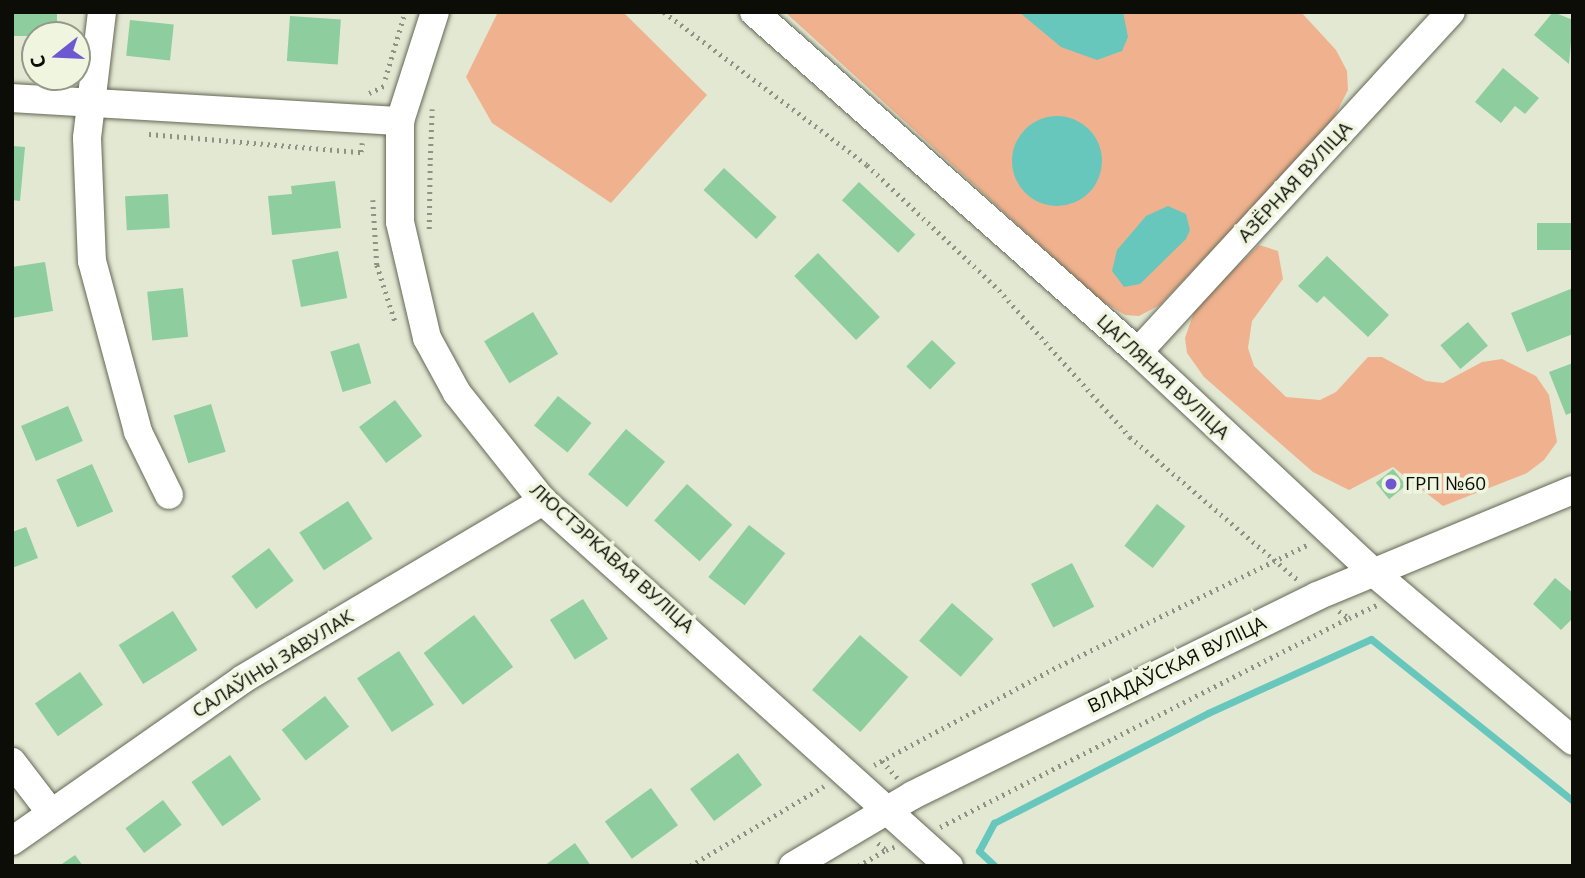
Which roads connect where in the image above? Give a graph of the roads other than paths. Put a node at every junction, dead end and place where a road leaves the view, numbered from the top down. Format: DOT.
graph roads {
  1 [pos="102,12"];
  2 [pos="435,12"];
  3 [pos="754,12"];
  4 [pos="1451,12"];
  5 [pos="12,98"];
  6 [pos="89,103"];
  7 [pos="400,121"];
  8 [pos="1138,352"];
  9 [pos="1573,489"];
  10 [pos="169,495"];
  11 [pos="543,500"];
  12 [pos="1372,570"];
  13 [pos="1573,741"];
  14 [pos="12,762"];
  15 [pos="887,810"];
  16 [pos="51,813"];
  17 [pos="12,841"];
  18 [pos="793,866"];
  19 [pos="949,866"];
  1 -- 6 [label="street"];
  2 -- 7 [label="street, ЛЮСТЭРКАВАЯ ВУЛІЦА"];
  3 -- 8 [label="street, ЦАГЛЯНАЯ ВУЛІЦА"];
  4 -- 8 [label="street, АЗЁРНАЯ ВУЛІЦА"];
  5 -- 6 [label="street"];
  6 -- 7 [label="street"];
  6 -- 10 [label="street"];
  7 -- 11 [label="street, ЛЮСТЭРКАВАЯ ВУЛІЦА"];
  8 -- 12 [label="street, ЦАГЛЯНАЯ ВУЛІЦА"];
  9 -- 12 [label="street, ВЛАДАЎСКАЯ ВУЛІЦА"];
  11 -- 15 [label="street, ЛЮСТЭРКАВАЯ ВУЛІЦА"];
  11 -- 16 [label="street, САЛАЎІНЫ ЗАВУЛАК"];
  12 -- 13 [label="street, ЦАГЛЯНАЯ ВУЛІЦА"];
  12 -- 15 [label="street, ВЛАДАЎСКАЯ ВУЛІЦА"];
  14 -- 16 [label="street"];
  15 -- 18 [label="street, ВЛАДАЎСКАЯ ВУЛІЦА"];
  15 -- 19 [label="street, ЛЮСТЭРКАВАЯ ВУЛІЦА"];
  16 -- 17 [label="street, САЛАЎІНЫ ЗАВУЛАК"];
}
